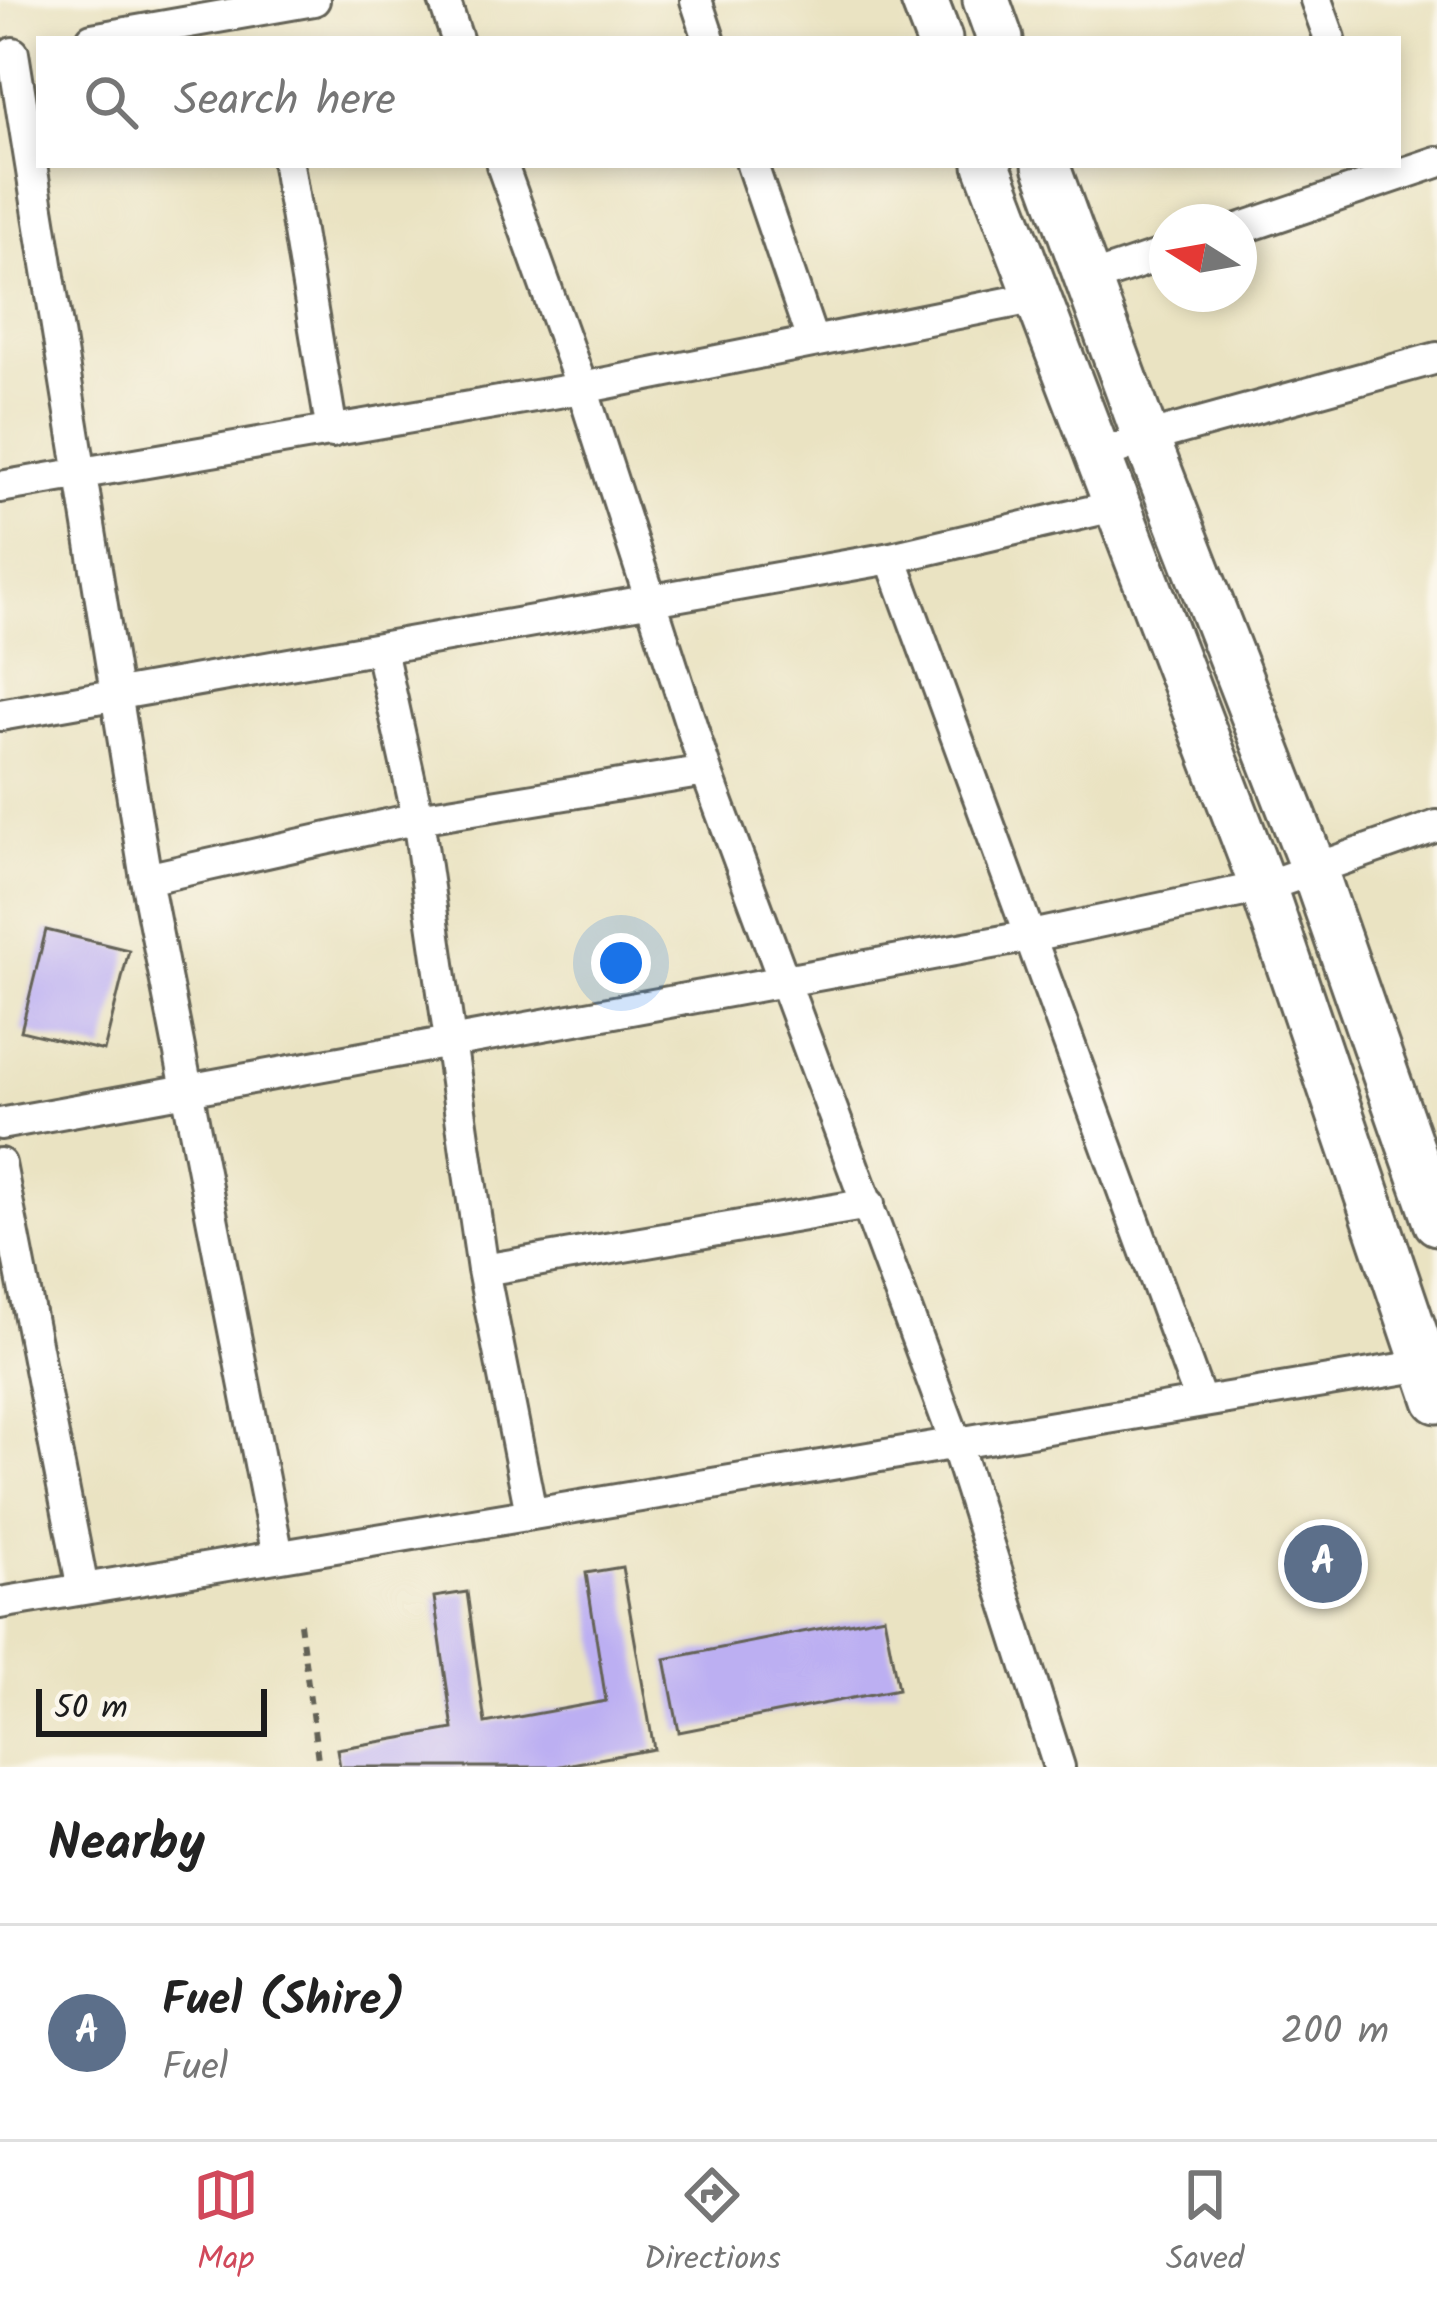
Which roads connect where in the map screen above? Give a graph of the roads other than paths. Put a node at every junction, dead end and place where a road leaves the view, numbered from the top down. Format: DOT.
graph roads {
  1 [pos="314,0"];
  2 [pos="444,0"];
  3 [pos="696,0"];
  4 [pos="924,0"];
  5 [pos="986,0"];
  6 [pos="1316,0"];
  7 [pos="266,24"];
  8 [pos="127,36"];
  9 [pos="457,36"];
  10 [pos="708,36"];
  11 [pos="938,36"];
  12 [pos="999,36"];
  13 [pos="1329,36"];
  14 [pos="17,52"];
  15 [pos="1437,162"];
  16 [pos="288,168"];
  17 [pos="503,168"];
  18 [pos="753,168"];
  19 [pos="988,168"];
  20 [pos="1047,168"];
  21 [pos="1378,173"];
  22 [pos="1257,222"];
  23 [pos="1149,259"];
  24 [pos="1087,280"];
  25 [pos="1038,297"];
  26 [pos="812,340"];
  27 [pos="1437,358"];
  28 [pos="582,388"];
  29 [pos="332,432"];
  30 [pos="1146,438"];
  31 [pos="1100,455"];
  32 [pos="78,476"];
  33 [pos="0,487"];
  34 [pos="1119,505"];
  35 [pos="891,558"];
  36 [pos="652,600"];
  37 [pos="382,650"];
  38 [pos="114,695"];
  39 [pos="0,715"];
  40 [pos="706,771"];
  41 [pos="418,818"];
  42 [pos="1437,826"];
  43 [pos="1314,870"];
  44 [pos="146,878"];
  45 [pos="1263,886"];
  46 [pos="1030,936"];
  47 [pos="782,980"];
  48 [pos="451,1040"];
  49 [pos="187,1088"];
  50 [pos="0,1124"];
  51 [pos="0,1164"];
  52 [pos="869,1204"];
  53 [pos="1437,1222"];
  54 [pos="483,1270"];
  55 [pos="1433,1376"];
  56 [pos="1200,1400"];
  57 [pos="956,1441"];
  58 [pos="531,1513"];
  59 [pos="278,1556"];
  60 [pos="83,1589"];
  61 [pos="0,1603"];
  62 [pos="1059,1767"];
  1 -- 7 [label="street"];
  2 -- 9 [label="street"];
  3 -- 10 [label="street"];
  4 -- 11 [label="highway"];
  5 -- 12 [label="highway"];
  6 -- 13 [label="street"];
  7 -- 8 [label="street"];
  14 -- 32 [label="street"];
  15 -- 21 [label="street"];
  16 -- 29 [label="street"];
  17 -- 28 [label="street"];
  18 -- 26 [label="street"];
  19 -- 25 [label="highway"];
  20 -- 24 [label="highway"];
  21 -- 22 [label="street"];
  23 -- 24 [label="street"];
  24 -- 30 [label="highway"];
  25 -- 26 [label="street"];
  25 -- 31 [label="highway"];
  26 -- 28 [label="street"];
  27 -- 30 [label="street"];
  28 -- 29 [label="street"];
  28 -- 36 [label="street"];
  29 -- 32 [label="street"];
  30 -- 31 [label="street"];
  30 -- 43 [label="highway"];
  31 -- 34 [label="highway"];
  32 -- 33 [label="street"];
  32 -- 38 [label="street"];
  34 -- 35 [label="street"];
  34 -- 45 [label="highway"];
  35 -- 36 [label="street"];
  35 -- 46 [label="street"];
  36 -- 37 [label="street"];
  36 -- 40 [label="street"];
  37 -- 38 [label="street"];
  37 -- 41 [label="street"];
  38 -- 39 [label="street"];
  38 -- 44 [label="street"];
  40 -- 41 [label="street"];
  40 -- 47 [label="street"];
  41 -- 44 [label="street"];
  41 -- 48 [label="street"];
  42 -- 43 [label="street"];
  43 -- 45 [label="street"];
  43 -- 53 [label="highway"];
  44 -- 49 [label="street"];
  45 -- 46 [label="street"];
  45 -- 55 [label="highway"];
  46 -- 47 [label="street"];
  46 -- 56 [label="street"];
  47 -- 48 [label="street"];
  47 -- 52 [label="street"];
  48 -- 49 [label="street"];
  48 -- 54 [label="street"];
  49 -- 50 [label="street"];
  49 -- 59 [label="street"];
  51 -- 60 [label="street"];
  52 -- 54 [label="street"];
  52 -- 57 [label="street"];
  54 -- 58 [label="street"];
  55 -- 56 [label="street"];
  56 -- 57 [label="street"];
  57 -- 58 [label="street"];
  57 -- 62 [label="street"];
  58 -- 59 [label="street"];
  59 -- 60 [label="street"];
  60 -- 61 [label="street"];
}
